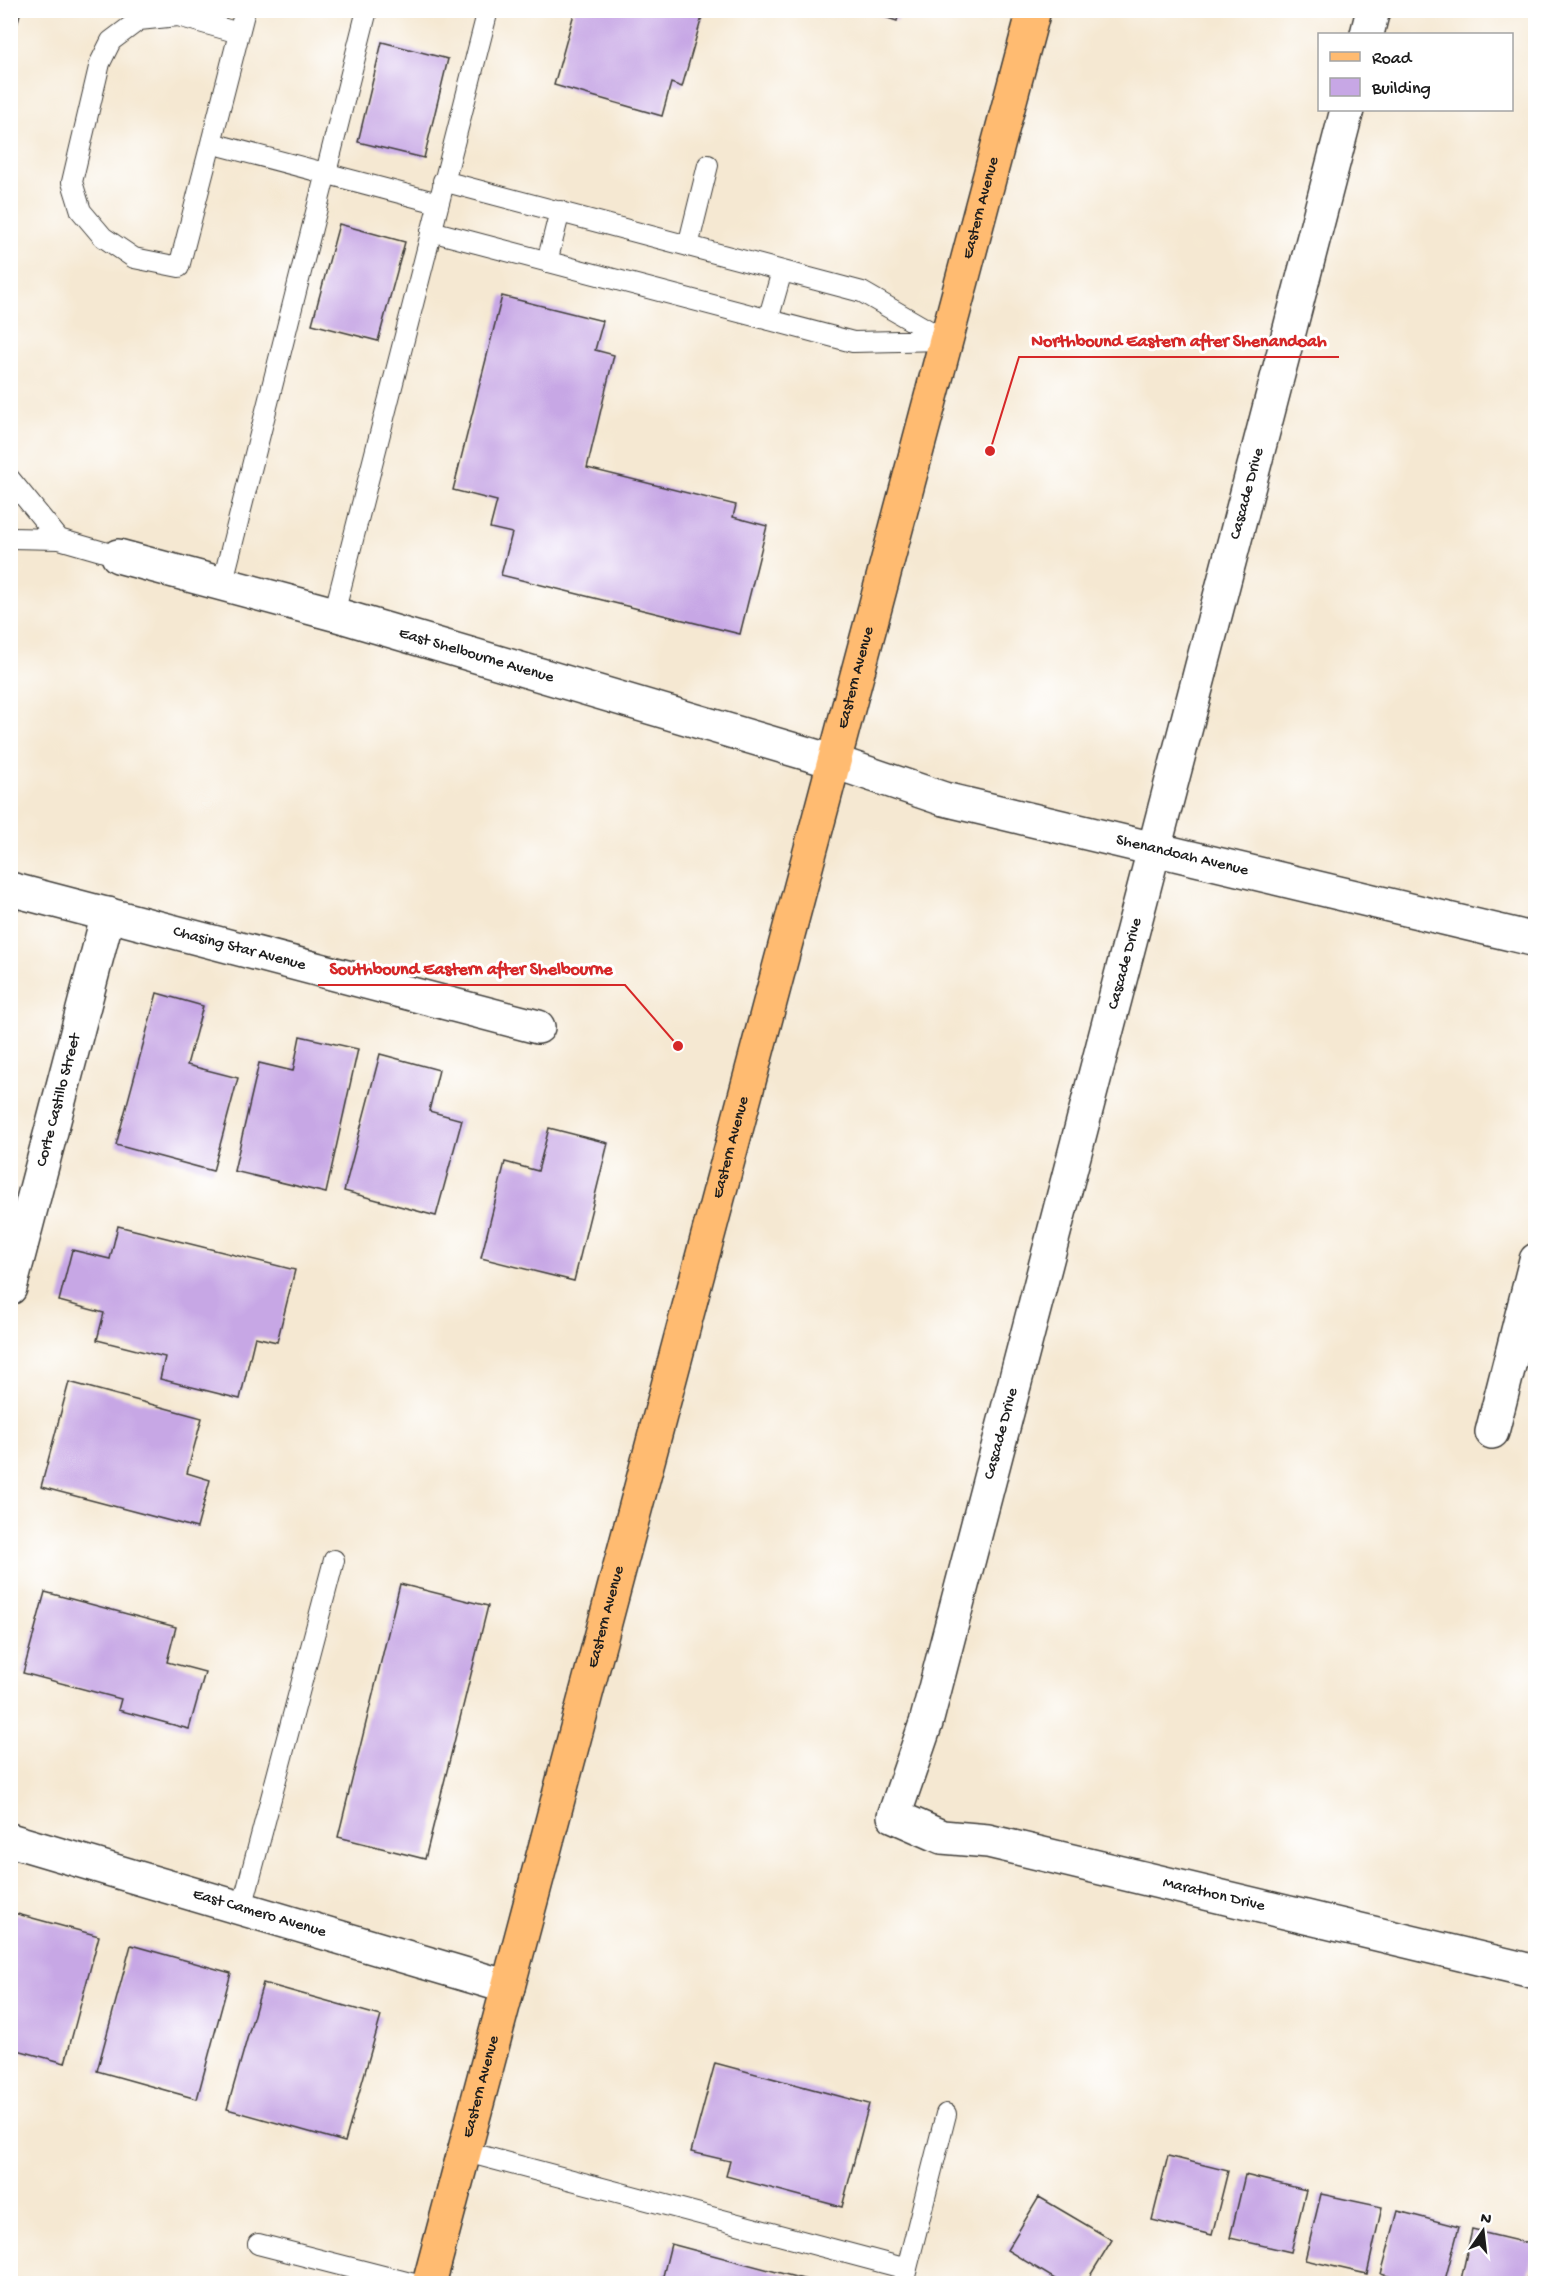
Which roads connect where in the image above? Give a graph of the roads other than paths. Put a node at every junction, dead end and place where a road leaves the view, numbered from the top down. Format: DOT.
graph roads {
  1 [pos="245,10"];
  2 [pos="367,10"];
  3 [pos="488,10"];
  4 [pos="1034,10"];
  5 [pos="1373,10"];
  6 [pos="239,33"];
  7 [pos="1367,33"];
  8 [pos="1347,111"];
  9 [pos="211,143"];
  10 [pos="708,165"];
  11 [pos="326,175"];
  12 [pos="443,181"];
  13 [pos="438,203"];
  14 [pos="560,211"];
  15 [pos="431,231"];
  16 [pos="688,246"];
  17 [pos="547,262"];
  18 [pos="782,271"];
  19 [pos="768,320"];
  20 [pos="945,340"];
  21 [pos="10,478"];
  22 [pos="10,538"];
  23 [pos="59,539"];
  24 [pos="118,556"];
  25 [pos="222,585"];
  26 [pos="334,614"];
  27 [pos="832,761"];
  28 [pos="1156,850"];
  29 [pos="10,890"];
  30 [pos="108,914"];
  31 [pos="1536,940"];
  32 [pos="538,1027"];
  33 [pos="1536,1260"];
  34 [pos="10,1288"];
  35 [pos="1492,1432"];
  36 [pos="334,1560"];
  37 [pos="894,1816"];
  38 [pos="10,1840"];
  39 [pos="242,1908"];
  40 [pos="1536,1972"];
  41 [pos="508,1987"];
  42 [pos="946,2114"];
  43 [pos="463,2151"];
  44 [pos="258,2244"];
  45 [pos="905,2276"];
  46 [pos="414,2283"];
  47 [pos="429,2283"];
  1 -- 6 [label="lane"];
  2 -- 11 [label="lane"];
  3 -- 12 [label="lane"];
  4 -- 20 [label="main road, Eastern Avenue"];
  5 -- 7 [label="street"];
  6 -- 9 [label="lane"];
  6 -- 9 [label="lane"];
  8 -- 28 [label="street, Cascade Drive"];
  9 -- 11 [label="lane"];
  10 -- 16 [label="lane"];
  11 -- 13 [label="lane"];
  11 -- 25 [label="lane"];
  12 -- 13 [label="lane"];
  12 -- 14 [label="lane"];
  13 -- 15 [label="lane"];
  14 -- 16 [label="lane"];
  14 -- 17 [label="lane"];
  15 -- 17 [label="lane"];
  15 -- 26 [label="lane"];
  16 -- 18 [label="lane"];
  17 -- 19 [label="lane"];
  18 -- 19 [label="lane"];
  18 -- 20 [label="lane"];
  19 -- 20 [label="lane"];
  20 -- 27 [label="main road, Eastern Avenue"];
  21 -- 23 [label="lane"];
  22 -- 23 [label="lane"];
  23 -- 24 [label="lane"];
  24 -- 25 [label="street, East Shelbourne Avenue"];
  25 -- 26 [label="street, East Shelbourne Avenue"];
  26 -- 27 [label="street, East Shelbourne Avenue"];
  27 -- 28 [label="street, Shenandoah Avenue"];
  27 -- 41 [label="main road, Eastern Avenue"];
  28 -- 31 [label="street, Shenandoah Avenue"];
  28 -- 37 [label="street, Cascade Drive"];
  29 -- 30 [label="street, Chasing Star Avenue"];
  30 -- 32 [label="street, Chasing Star Avenue"];
  30 -- 34 [label="street, Corte Castillo Street"];
  33 -- 35 [label="street"];
  36 -- 39 [label="lane"];
  37 -- 40 [label="street, Marathon Drive"];
  38 -- 39 [label="street, East Camero Avenue"];
  39 -- 41 [label="street, East Camero Avenue"];
  41 -- 43 [label="main road, Eastern Avenue"];
  42 -- 45 [label="lane"];
  43 -- 45 [label="lane"];
  43 -- 47 [label="main road, Eastern Avenue"];
  44 -- 46 [label="lane"];
}
